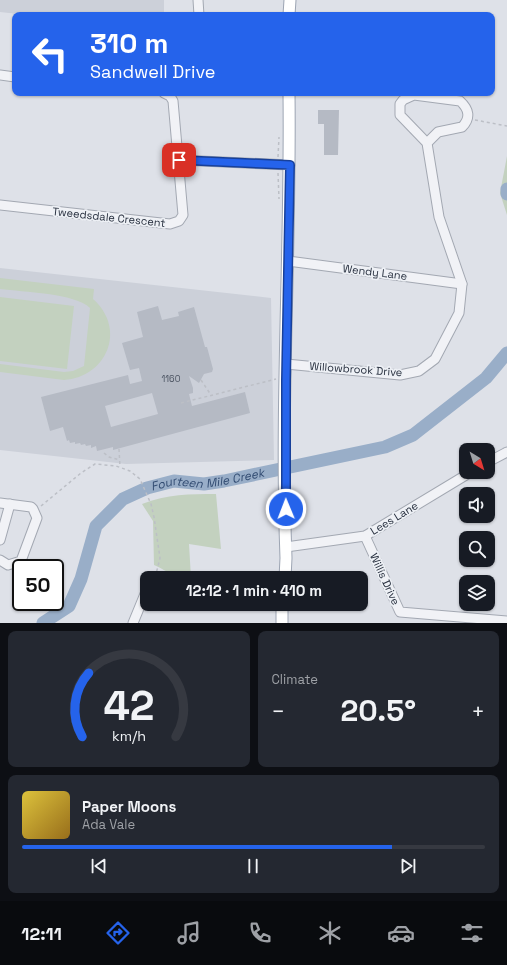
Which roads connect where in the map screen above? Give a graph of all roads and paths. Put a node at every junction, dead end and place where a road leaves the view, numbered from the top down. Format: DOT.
graph roads {
  1 [pos="198,0"];
  2 [pos="290,0"];
  3 [pos="198,12"];
  4 [pos="289,12"];
  5 [pos="0,75"];
  6 [pos="12,77"];
  7 [pos="170,96"];
  8 [pos="289,96"];
  9 [pos="408,96"];
  10 [pos="424,96"];
  11 [pos="468,119"];
  12 [pos="507,126"];
  13 [pos="427,143"];
  14 [pos="179,160"];
  15 [pos="290,165"];
  16 [pos="0,204"];
  17 [pos="288,261"];
  18 [pos="462,284"];
  19 [pos="286,364"];
  20 [pos="286,378"];
  21 [pos="201,380"];
  22 [pos="211,395"];
  23 [pos="181,403"];
  24 [pos="119,450"];
  25 [pos="507,452"];
  26 [pos="104,453"];
  27 [pos="495,458"];
  28 [pos="120,460"];
  29 [pos="120,468"];
  30 [pos="459,479"];
  31 [pos="0,503"];
  32 [pos="10,504"];
  33 [pos="34,512"];
  34 [pos="365,536"];
  35 [pos="0,540"];
  36 [pos="286,547"];
  37 [pos="0,560"];
  38 [pos="157,571"];
  39 [pos="284,571"];
  40 [pos="140,606"];
  41 [pos="282,611"];
  42 [pos="507,621"];
  43 [pos="133,623"];
  44 [pos="282,623"];
  1 -- 3 [label="street"];
  2 -- 4 [label="main road"];
  5 -- 6 [label="street"];
  7 -- 14 [label="street"];
  8 -- 15 [label="main road"];
  9 -- 13 [label="street"];
  10 -- 11 [label="street"];
  11 -- 12 [label="path"];
  11 -- 13 [label="street"];
  13 -- 18 [label="street, Willowbrook Drive"];
  14 -- 15 [label="street"];
  14 -- 16 [label="street, Tweedsdale Crescent"];
  15 -- 17 [label="main road"];
  17 -- 18 [label="street, Wendy Lane"];
  17 -- 19 [label="main road"];
  18 -- 19 [label="street, Willowbrook Drive"];
  19 -- 20 [label="main road"];
  20 -- 22 [label="path"];
  20 -- 36 [label="main road"];
  21 -- 22 [label="path"];
  22 -- 23 [label="path"];
  24 -- 28 [label="path"];
  25 -- 27 [label="street"];
  26 -- 28 [label="path"];
  28 -- 29 [label="path"];
  29 -- 33 [label="path"];
  29 -- 38 [label="path"];
  30 -- 34 [label="street, Lees Lane"];
  31 -- 32 [label="street"];
  32 -- 33 [label="street"];
  32 -- 35 [label="street"];
  33 -- 37 [label="street"];
  34 -- 36 [label="street, Lees Lane"];
  34 -- 42 [label="street, Willis Drive"];
  36 -- 39 [label="main road"];
  40 -- 43 [label="street"];
  41 -- 44 [label="main road"];
}
